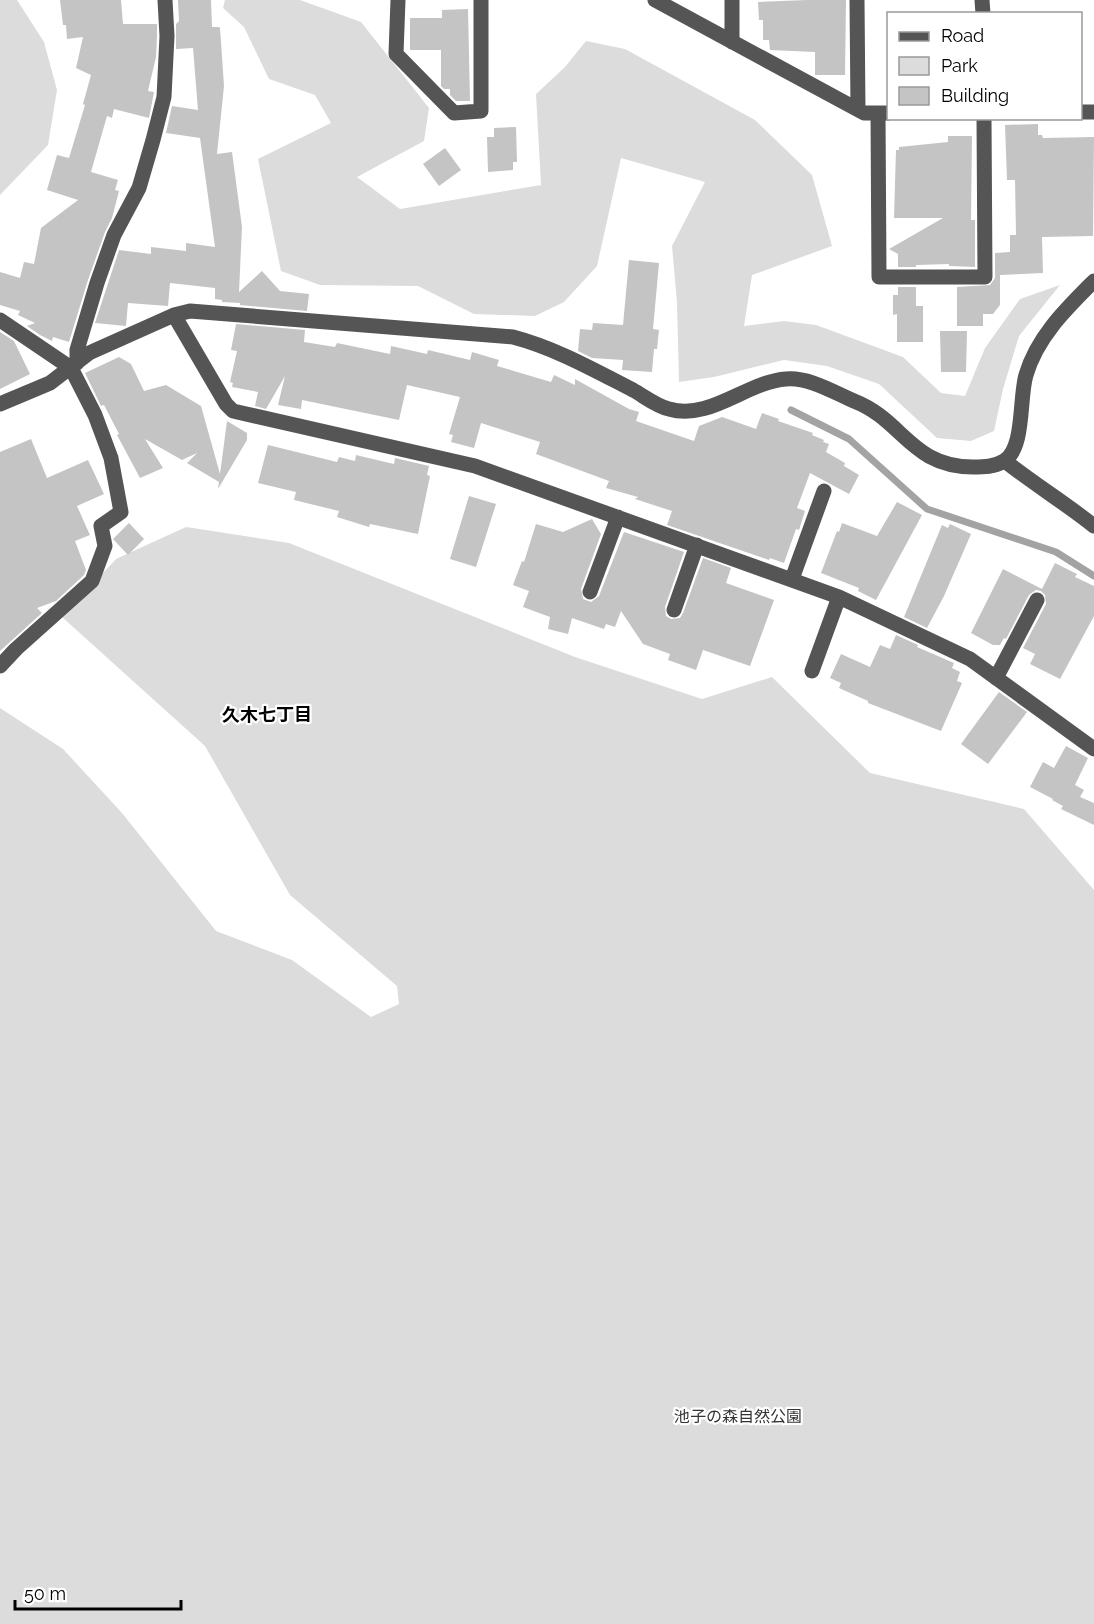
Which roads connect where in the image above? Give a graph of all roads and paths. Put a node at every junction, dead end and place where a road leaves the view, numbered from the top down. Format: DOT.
graph roads {
  1 [pos="165,0"];
  2 [pos="398,0"];
  3 [pos="481,0"];
  4 [pos="655,0"];
  5 [pos="732,0"];
  6 [pos="857,0"];
  7 [pos="732,42"];
  8 [pos="858,110"];
  9 [pos="883,113"];
  10 [pos="984,120"];
  11 [pos="1094,281"];
  12 [pos="174,315"];
  13 [pos="0,320"];
  14 [pos="74,365"];
  15 [pos="0,404"];
  16 [pos="1005,461"];
  17 [pos="824,491"];
  18 [pos="618,517"];
  19 [pos="1094,526"];
  20 [pos="697,545"];
  21 [pos="792,579"];
  22 [pos="590,592"];
  23 [pos="839,597"];
  24 [pos="1037,600"];
  25 [pos="674,610"];
  26 [pos="0,666"];
  27 [pos="812,671"];
  28 [pos="996,678"];
  29 [pos="1094,749"];
  1 -- 14 [label="street"];
  2 -- 3 [label="street"];
  4 -- 7 [label="street"];
  5 -- 7 [label="street"];
  6 -- 8 [label="street"];
  7 -- 8 [label="street"];
  8 -- 9 [label="street"];
  9 -- 10 [label="street"];
  11 -- 16 [label="street"];
  12 -- 14 [label="street"];
  12 -- 16 [label="street"];
  12 -- 18 [label="street"];
  13 -- 14 [label="street"];
  14 -- 15 [label="street"];
  14 -- 26 [label="street"];
  16 -- 19 [label="street"];
  17 -- 21 [label="street"];
  18 -- 20 [label="street"];
  18 -- 22 [label="street"];
  20 -- 21 [label="street"];
  20 -- 25 [label="street"];
  21 -- 23 [label="street"];
  23 -- 27 [label="street"];
  23 -- 28 [label="street"];
  24 -- 28 [label="street"];
  28 -- 29 [label="street"];
}
